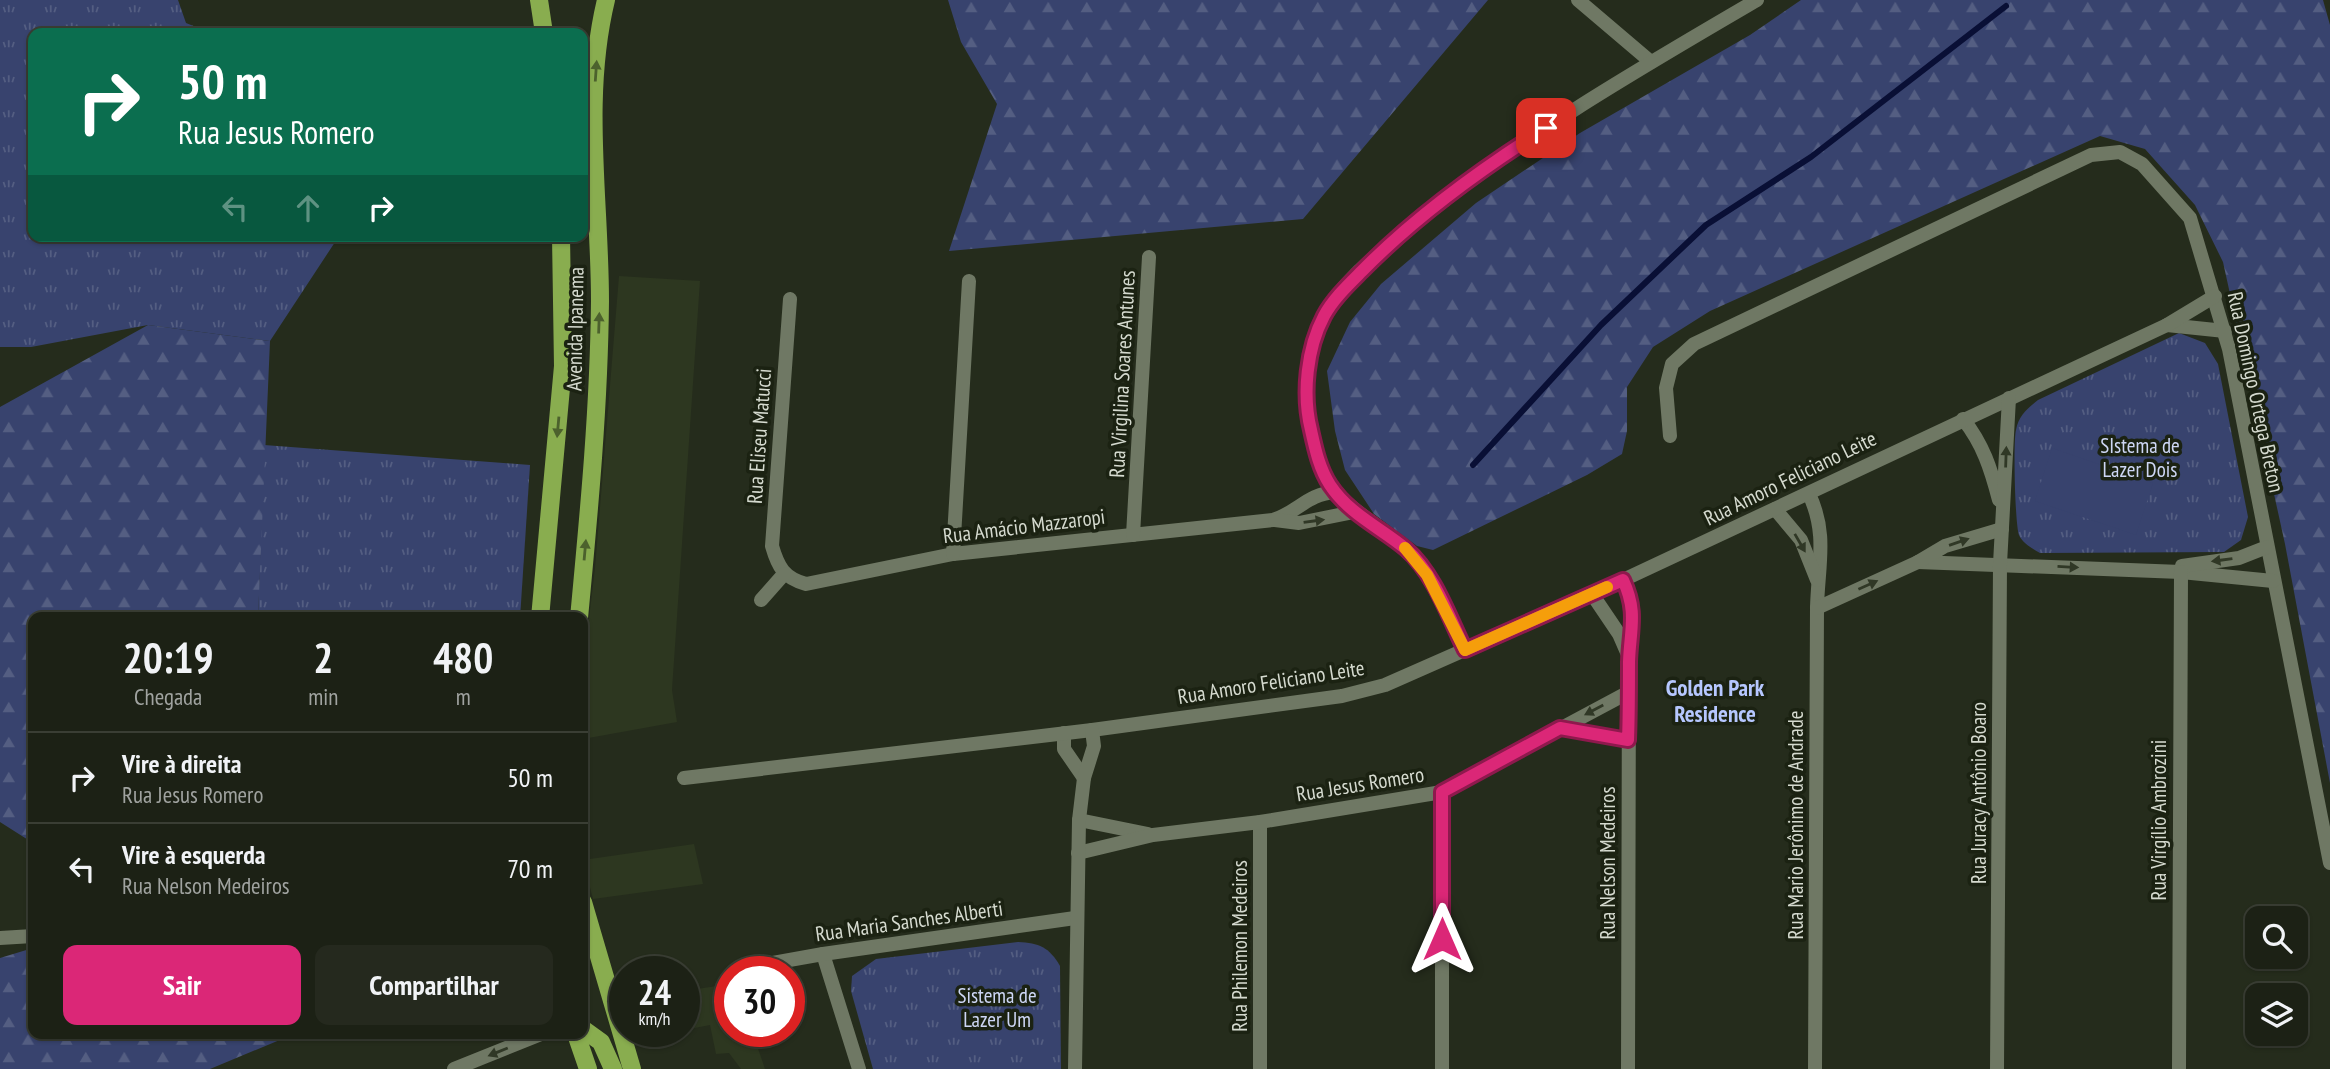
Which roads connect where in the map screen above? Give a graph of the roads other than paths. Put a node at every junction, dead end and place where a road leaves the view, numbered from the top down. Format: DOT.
graph roads {
  1 [pos="540,0"];
  2 [pos="606,0"];
  3 [pos="1578,0"];
  4 [pos="1757,0"];
  5 [pos="543,28"];
  6 [pos="1651,62"];
  7 [pos="561,242"];
  8 [pos="1149,257"];
  9 [pos="969,281"];
  10 [pos="2215,296"];
  11 [pos="790,299"];
  12 [pos="2167,325"];
  13 [pos="2225,331"];
  14 [pos="2009,398"];
  15 [pos="1963,419"];
  16 [pos="1670,436"];
  17 [pos="1317,458"];
  18 [pos="1336,492"];
  19 [pos="1317,494"];
  20 [pos="1809,494"];
  21 [pos="1775,509"];
  22 [pos="1354,512"];
  23 [pos="1273,520"];
  24 [pos="2003,523"];
  25 [pos="1133,535"];
  26 [pos="2267,547"];
  27 [pos="953,554"];
  28 [pos="1918,562"];
  29 [pos="2000,564"];
  30 [pos="2180,572"];
  31 [pos="784,574"];
  32 [pos="1623,580"];
  33 [pos="1818,581"];
  34 [pos="2273,581"];
  35 [pos="1592,594"];
  36 [pos="761,600"];
  37 [pos="1817,608"];
  38 [pos="541,612"];
  39 [pos="580,612"];
  40 [pos="1465,650"];
  41 [pos="1629,657"];
  42 [pos="1629,692"];
  43 [pos="1560,728"];
  44 [pos="1092,730"];
  45 [pos="1064,733"];
  46 [pos="1628,740"];
  47 [pos="684,778"];
  48 [pos="1084,778"];
  49 [pos="1442,792"];
  50 [pos="1079,820"];
  51 [pos="1260,822"];
  52 [pos="1153,835"];
  53 [pos="1078,853"];
  54 [pos="2330,863"];
  55 [pos="1075,918"];
  56 [pos="588,919"];
  57 [pos="28,936"];
  58 [pos="0,938"];
  59 [pos="823,954"];
  60 [pos="805,957"];
  61 [pos="588,1033"];
  62 [pos="529,1039"];
  63 [pos="578,1039"];
  64 [pos="454,1069"];
  65 [pos="588,1069"];
  66 [pos="613,1069"];
  67 [pos="632,1069"];
  68 [pos="859,1069"];
  69 [pos="1075,1069"];
  70 [pos="1260,1069"];
  71 [pos="1442,1069"];
  72 [pos="1628,1069"];
  73 [pos="1815,1069"];
  74 [pos="1997,1069"];
  75 [pos="2179,1069"];
  1 -- 5 [label="main road"];
  39 -- 2 [label="main road, Avenida Ipanema, one-way"];
  3 -- 6 [label="street"];
  4 -- 6 [label="street"];
  6 -- 17 [label="street"];
  7 -- 38 [label="main road, Avenida Ipanema, one-way"];
  8 -- 25 [label="street, Rua Virgilina Soares Antunes"];
  9 -- 27 [label="street"];
  10 -- 12 [label="street, Rua Amoro Feliciano Leite"];
  10 -- 13 [label="street, Rua Domingo Ortega Breton"];
  10 -- 16 [label="street, Rua Domingo Ortega Breton"];
  11 -- 31 [label="street, Rua Eliseu Matucci"];
  12 -- 13 [label="street"];
  12 -- 14 [label="street, Rua Amoro Feliciano Leite"];
  13 -- 26 [label="street, Rua Domingo Ortega Breton"];
  14 -- 15 [label="street, Rua Amoro Feliciano Leite"];
  24 -- 14 [label="street, Rua Juracy Antônio Boaro, one-way"];
  15 -- 20 [label="street, Rua Amoro Feliciano Leite"];
  15 -- 24 [label="street, Rua Juracy Antônio Boaro"];
  17 -- 18 [label="street"];
  17 -- 19 [label="street"];
  18 -- 19 [label="street, Rua Amácio Mazzaropi"];
  18 -- 22 [label="street"];
  19 -- 23 [label="street, Rua Amácio Mazzaropi"];
  20 -- 21 [label="street, Rua Amoro Feliciano Leite"];
  20 -- 33 [label="street, Rua Mario Jerônimo de Andrade"];
  21 -- 32 [label="street, Rua Amoro Feliciano Leite"];
  21 -- 33 [label="street, Rua Mario Jerônimo de Andrade, one-way"];
  23 -- 22 [label="street, Rua Amácio Mazzaropi, one-way"];
  22 -- 40 [label="street"];
  23 -- 25 [label="street, Rua Amácio Mazzaropi"];
  28 -- 24 [label="street, one-way"];
  24 -- 29 [label="street, Rua Juracy Antônio Boaro"];
  25 -- 27 [label="street, Rua Amácio Mazzaropi"];
  26 -- 30 [label="street, one-way"];
  26 -- 34 [label="street, Rua Domingo Ortega Breton"];
  27 -- 31 [label="street, Rua Amácio Mazzaropi"];
  28 -- 29 [label="street"];
  37 -- 28 [label="street, one-way"];
  29 -- 30 [label="street, one-way"];
  29 -- 74 [label="street, Rua Juracy Antônio Boaro"];
  30 -- 34 [label="street"];
  30 -- 75 [label="street, Rua Virgílio Ambrozini"];
  31 -- 36 [label="street"];
  32 -- 35 [label="street, Rua Amoro Feliciano Leite"];
  32 -- 41 [label="street, Rua Nelson Medeiros"];
  33 -- 37 [label="street, Rua Mario Jerônimo de Andrade"];
  34 -- 54 [label="street, Rua Domingo Ortega Breton"];
  35 -- 40 [label="street, Rua Amoro Feliciano Leite"];
  35 -- 41 [label="street, Rua Nelson Medeiros"];
  37 -- 73 [label="street, Rua Mario Jerônimo de Andrade"];
  40 -- 44 [label="street, Rua Amoro Feliciano Leite"];
  41 -- 42 [label="street, Rua Nelson Medeiros"];
  42 -- 43 [label="street, Rua Jesus Romero, one-way"];
  42 -- 46 [label="street, Rua Nelson Medeiros"];
  43 -- 46 [label="street"];
  43 -- 49 [label="street, Rua Jesus Romero"];
  44 -- 45 [label="street, Rua Amoro Feliciano Leite"];
  44 -- 48 [label="street"];
  45 -- 47 [label="street, Rua Amoro Feliciano Leite"];
  45 -- 48 [label="street"];
  46 -- 72 [label="street, Rua Nelson Medeiros"];
  48 -- 50 [label="street"];
  49 -- 51 [label="street, Rua Jesus Romero"];
  49 -- 71 [label="street"];
  50 -- 52 [label="street, Rua Jesus Romero"];
  50 -- 53 [label="street"];
  51 -- 52 [label="street, Rua Jesus Romero"];
  51 -- 70 [label="street, Rua Philemon Medeiros"];
  52 -- 53 [label="street, Rua Jesus Romero"];
  53 -- 55 [label="street"];
  55 -- 59 [label="street, Rua Maria Sanches Alberti"];
  55 -- 69 [label="street"];
  56 -- 67 [label="main road"];
  57 -- 58 [label="street"];
  59 -- 60 [label="street, Rua Maria Sanches Alberti"];
  59 -- 68 [label="street"];
  61 -- 66 [label="main road"];
  62 -- 64 [label="street, one-way"];
  63 -- 65 [label="main road"];
}
